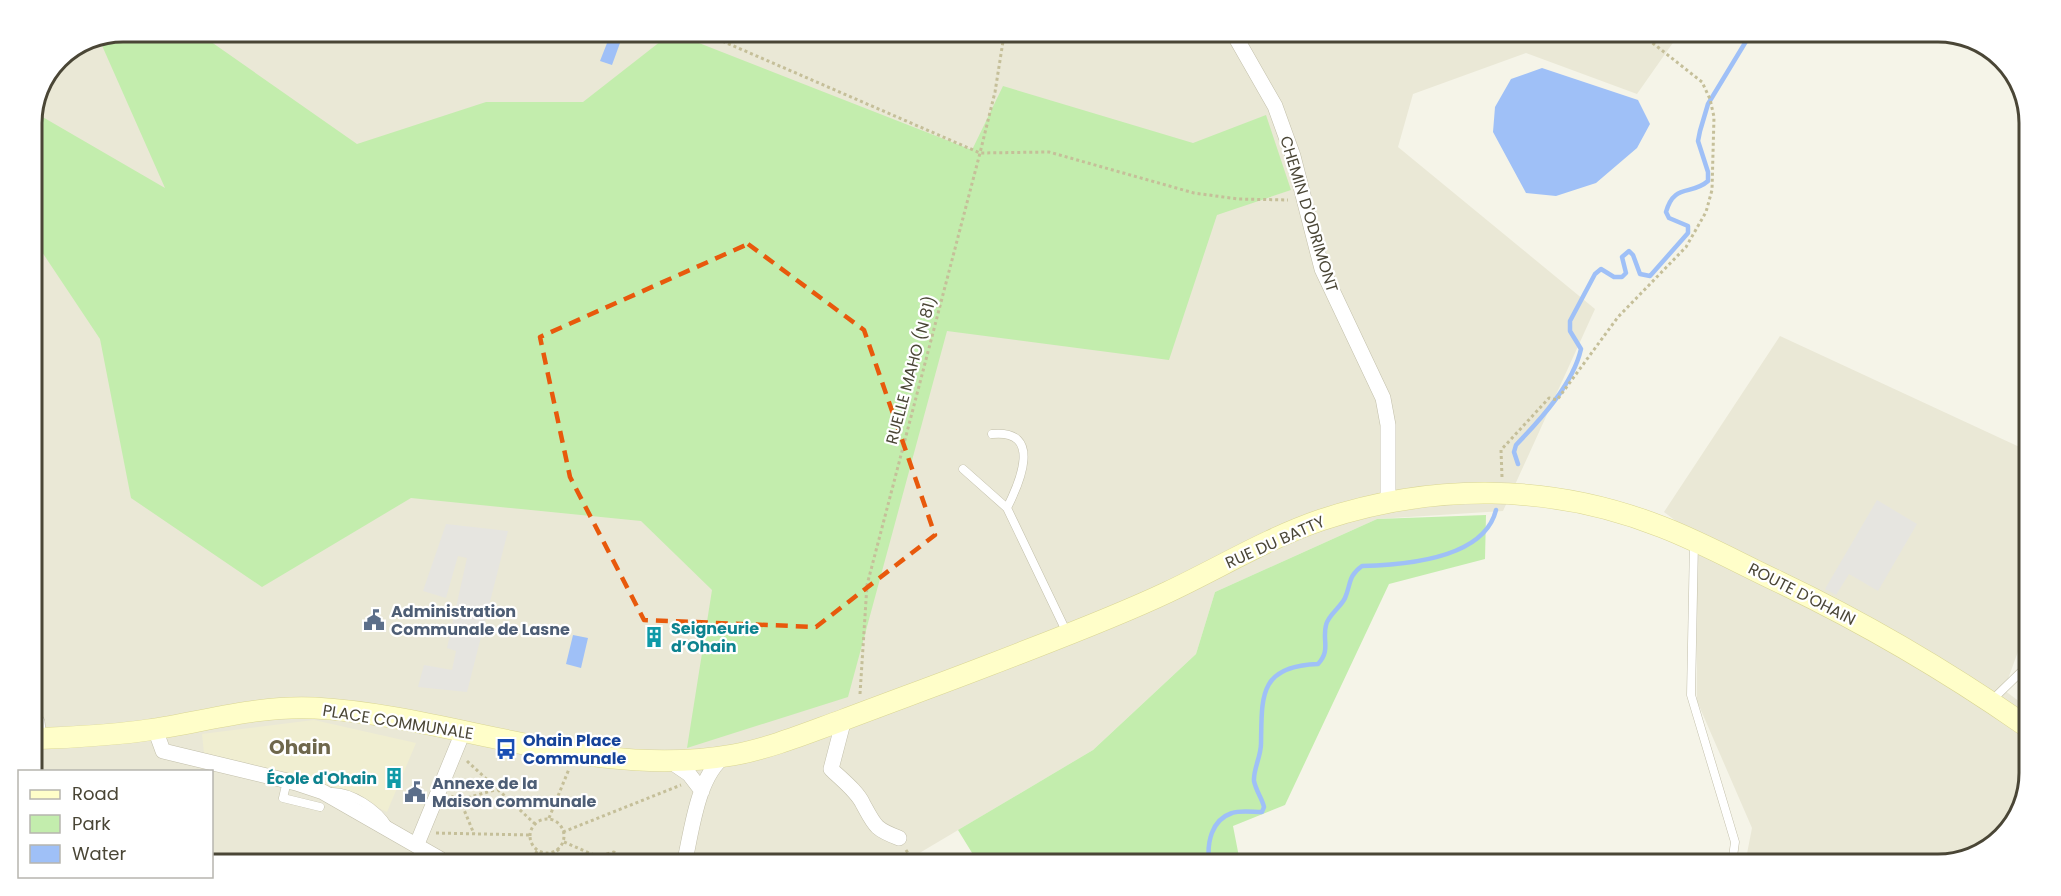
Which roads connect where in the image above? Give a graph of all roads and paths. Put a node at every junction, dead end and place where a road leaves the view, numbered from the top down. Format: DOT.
graph roads {
  1 [pos="724,42"];
  2 [pos="1003,42"];
  3 [pos="1238,42"];
  4 [pos="1651,42"];
  5 [pos="980,153"];
  6 [pos="1305,200"];
  7 [pos="992,434"];
  8 [pos="963,470"];
  9 [pos="1502,492"];
  10 [pos="1565,499"];
  11 [pos="1388,502"];
  12 [pos="1006,508"];
  13 [pos="1694,541"];
  14 [pos="1068,634"];
  15 [pos="2019,674"];
  16 [pos="1991,702"];
  17 [pos="852,717"];
  18 [pos="2019,721"];
  19 [pos="155,729"];
  20 [pos="42,739"];
  21 [pos="459,741"];
  22 [pos="575,753"];
  23 [pos="725,756"];
  24 [pos="670,761"];
  25 [pos="692,777"];
  26 [pos="498,789"];
  27 [pos="702,791"];
  28 [pos="440,792"];
  29 [pos="460,800"];
  30 [pos="549,818"];
  31 [pos="534,823"];
  32 [pos="563,832"];
  33 [pos="474,834"];
  34 [pos="530,835"];
  35 [pos="899,838"];
  36 [pos="419,839"];
  37 [pos="564,842"];
  38 [pos="557,849"];
  39 [pos="537,851"];
  40 [pos="435,854"];
  41 [pos="536,854"];
  42 [pos="560,854"];
  43 [pos="592,854"];
  44 [pos="686,854"];
  45 [pos="1733,854"];
  1 -- 5 [label="path"];
  2 -- 5 [label="path, RUELLE MAHO (N 81)"];
  3 -- 6 [label="street, CHEMIN D'ODRIMONT"];
  4 -- 9 [label="path"];
  5 -- 6 [label="path"];
  5 -- 17 [label="path, RUELLE MAHO (N 81)"];
  6 -- 11 [label="street, CHEMIN D'ODRIMONT"];
  7 -- 12 [label="lane"];
  8 -- 12 [label="lane"];
  9 -- 10 [label="main road, RUE DU BATTY"];
  9 -- 11 [label="main road, RUE DU BATTY"];
  10 -- 13 [label="main road, ROUTE D'OHAIN"];
  11 -- 14 [label="main road, RUE DU BATTY"];
  12 -- 14 [label="lane"];
  13 -- 16 [label="main road, ROUTE D'OHAIN"];
  13 -- 45 [label="lane"];
  14 -- 17 [label="main road, RUE DU BATTY"];
  15 -- 16 [label="lane"];
  16 -- 18 [label="main road, ROUTE D'OHAIN"];
  17 -- 23 [label="main road, PLACE COMMUNALE"];
  17 -- 35 [label="street"];
  19 -- 20 [label="main road, PLACE COMMUNALE"];
  19 -- 21 [label="main road, PLACE COMMUNALE"];
  19 -- 36 [label="street"];
  21 -- 22 [label="main road, PLACE COMMUNALE"];
  21 -- 26 [label="path"];
  21 -- 28 [label="street"];
  22 -- 24 [label="main road, PLACE COMMUNALE"];
  22 -- 30 [label="path"];
  23 -- 24 [label="main road, PLACE COMMUNALE"];
  23 -- 27 [label="street"];
  24 -- 25 [label="street"];
  25 -- 27 [label="street"];
  25 -- 32 [label="path"];
  26 -- 29 [label="path"];
  26 -- 31 [label="path"];
  27 -- 44 [label="street"];
  28 -- 29 [label="path"];
  28 -- 36 [label="street"];
  29 -- 33 [label="path"];
  30 -- 31 [label="path"];
  30 -- 32 [label="path"];
  31 -- 34 [label="path"];
  32 -- 37 [label="path"];
  33 -- 34 [label="path"];
  33 -- 36 [label="path"];
  34 -- 39 [label="path"];
  36 -- 40 [label="street"];
  37 -- 38 [label="path"];
  37 -- 43 [label="path"];
  38 -- 39 [label="path"];
  38 -- 42 [label="path"];
  39 -- 41 [label="path"];
}
